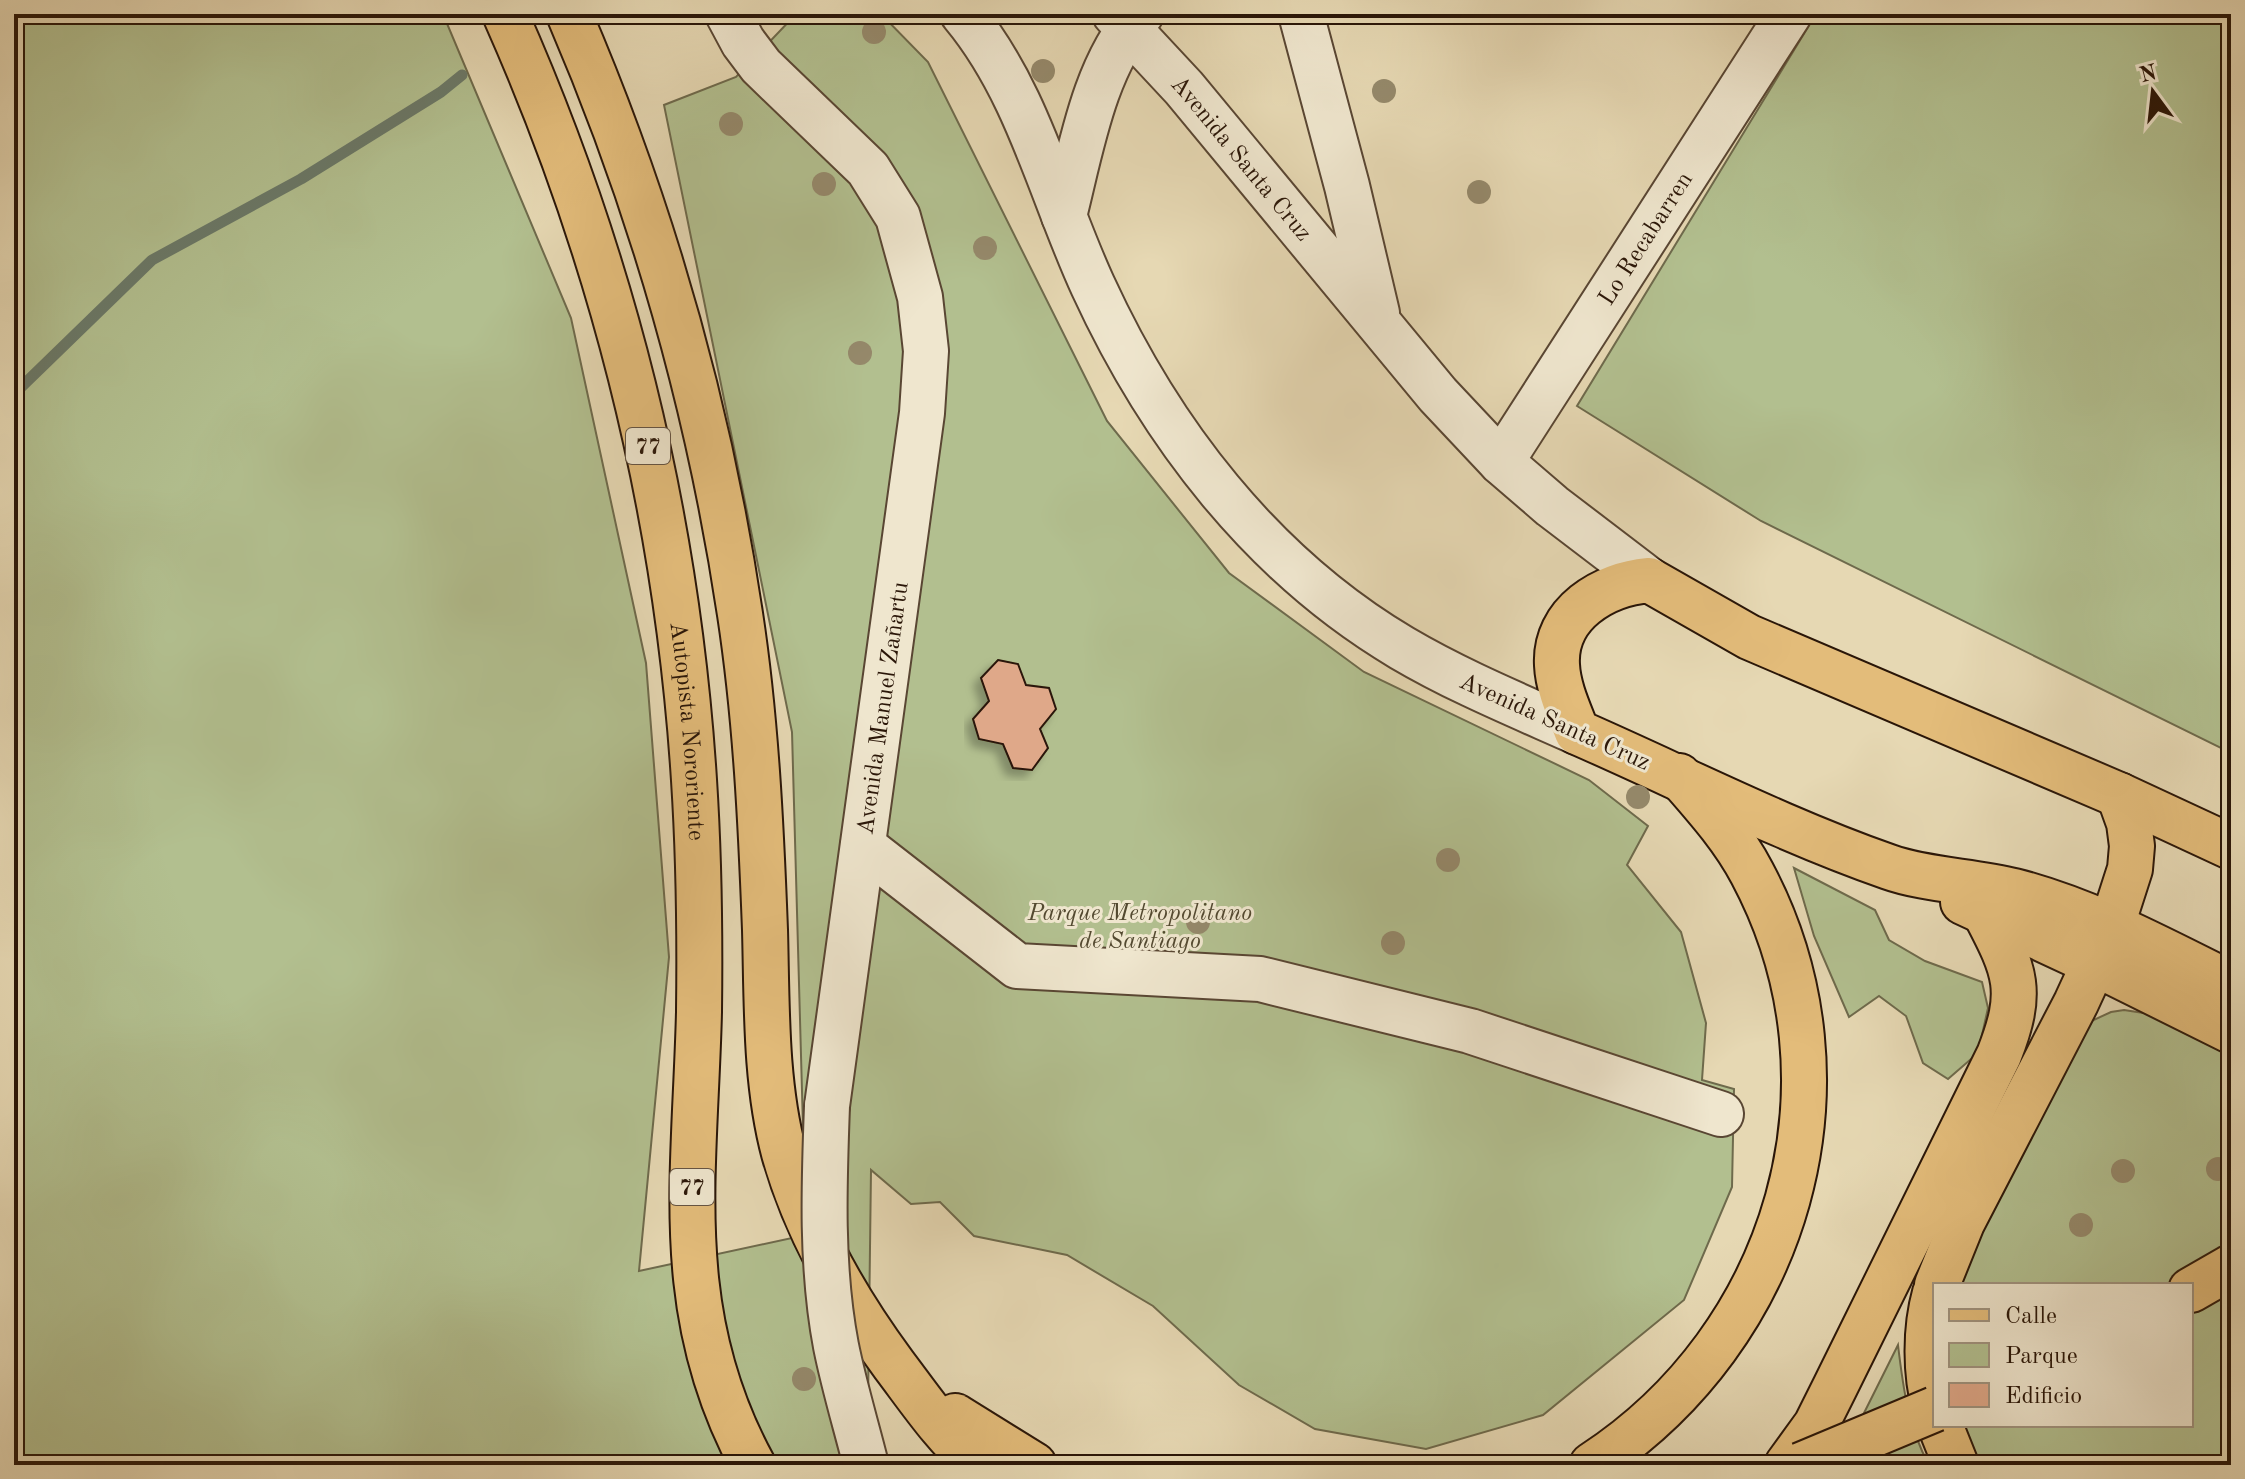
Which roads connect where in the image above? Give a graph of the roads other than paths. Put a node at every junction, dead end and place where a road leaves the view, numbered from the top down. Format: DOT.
graph roads {
  1 [pos="505,14"];
  2 [pos="569,14"];
  3 [pos="728,14"];
  4 [pos="963,14"];
  5 [pos="1301,14"];
  6 [pos="1789,14"];
  7 [pos="1128,19"];
  8 [pos="1064,216"];
  9 [pos="1379,323"];
  10 [pos="1501,462"];
  11 [pos="1649,580"];
  12 [pos="1577,732"];
  13 [pos="1679,776"];
  14 [pos="2119,795"];
  15 [pos="863,846"];
  16 [pos="2231,847"];
  17 [pos="1892,869"];
  18 [pos="1985,913"];
  19 [pos="2104,944"];
  20 [pos="2231,984"];
  21 [pos="2231,1031"];
  22 [pos="1721,1114"];
  23 [pos="2231,1267"];
  24 [pos="1938,1283"];
  25 [pos="2193,1289"];
  26 [pos="1933,1306"];
  27 [pos="900,1373"];
  28 [pos="1933,1399"];
  29 [pos="1933,1411"];
  30 [pos="1941,1427"];
  31 [pos="753,1465"];
  32 [pos="866,1465"];
  33 [pos="978,1465"];
  34 [pos="1034,1465"];
  35 [pos="1592,1465"];
  36 [pos="1787,1465"];
  37 [pos="1801,1465"];
  38 [pos="1956,1465"];
  1 -- 31 [label="main road, Autopista Nororiente / 77"];
  2 -- 27 [label="main road, 77"];
  3 -- 15 [label="street, Avenida Manuel Zañartu"];
  4 -- 8 [label="street, Avenida Santa Cruz"];
  5 -- 9 [label="street"];
  6 -- 10 [label="street, Lo Recabarren"];
  7 -- 8 [label="street, Avenida Santa Cruz"];
  7 -- 9 [label="street, Avenida Santa Cruz"];
  8 -- 12 [label="street, Avenida Santa Cruz"];
  9 -- 10 [label="street, Avenida Santa Cruz"];
  10 -- 11 [label="street, Avenida Santa Cruz"];
  11 -- 12 [label="main road"];
  11 -- 14 [label="main road, Avenida Santa Cruz"];
  12 -- 13 [label="main road, Avenida Santa Cruz"];
  13 -- 17 [label="main road, Avenida Santa Cruz"];
  13 -- 35 [label="main road"];
  14 -- 16 [label="main road, Avenida Santa Cruz"];
  14 -- 19 [label="main road"];
  15 -- 22 [label="street"];
  15 -- 32 [label="street, Avenida Manuel Zañartu, bridge"];
  17 -- 18 [label="main road"];
  17 -- 19 [label="main road, Avenida Santa Cruz"];
  18 -- 19 [label="main road"];
  18 -- 36 [label="main road"];
  19 -- 20 [label="main road, Avenida Santa Cruz"];
  19 -- 21 [label="main road"];
  19 -- 24 [label="main road"];
  23 -- 25 [label="main road"];
  26 -- 28 [label="main road"];
  27 -- 33 [label="main road"];
  27 -- 34 [label="main road"];
  29 -- 37 [label="main road, bridge"];
  30 -- 38 [label="main road"];
}
